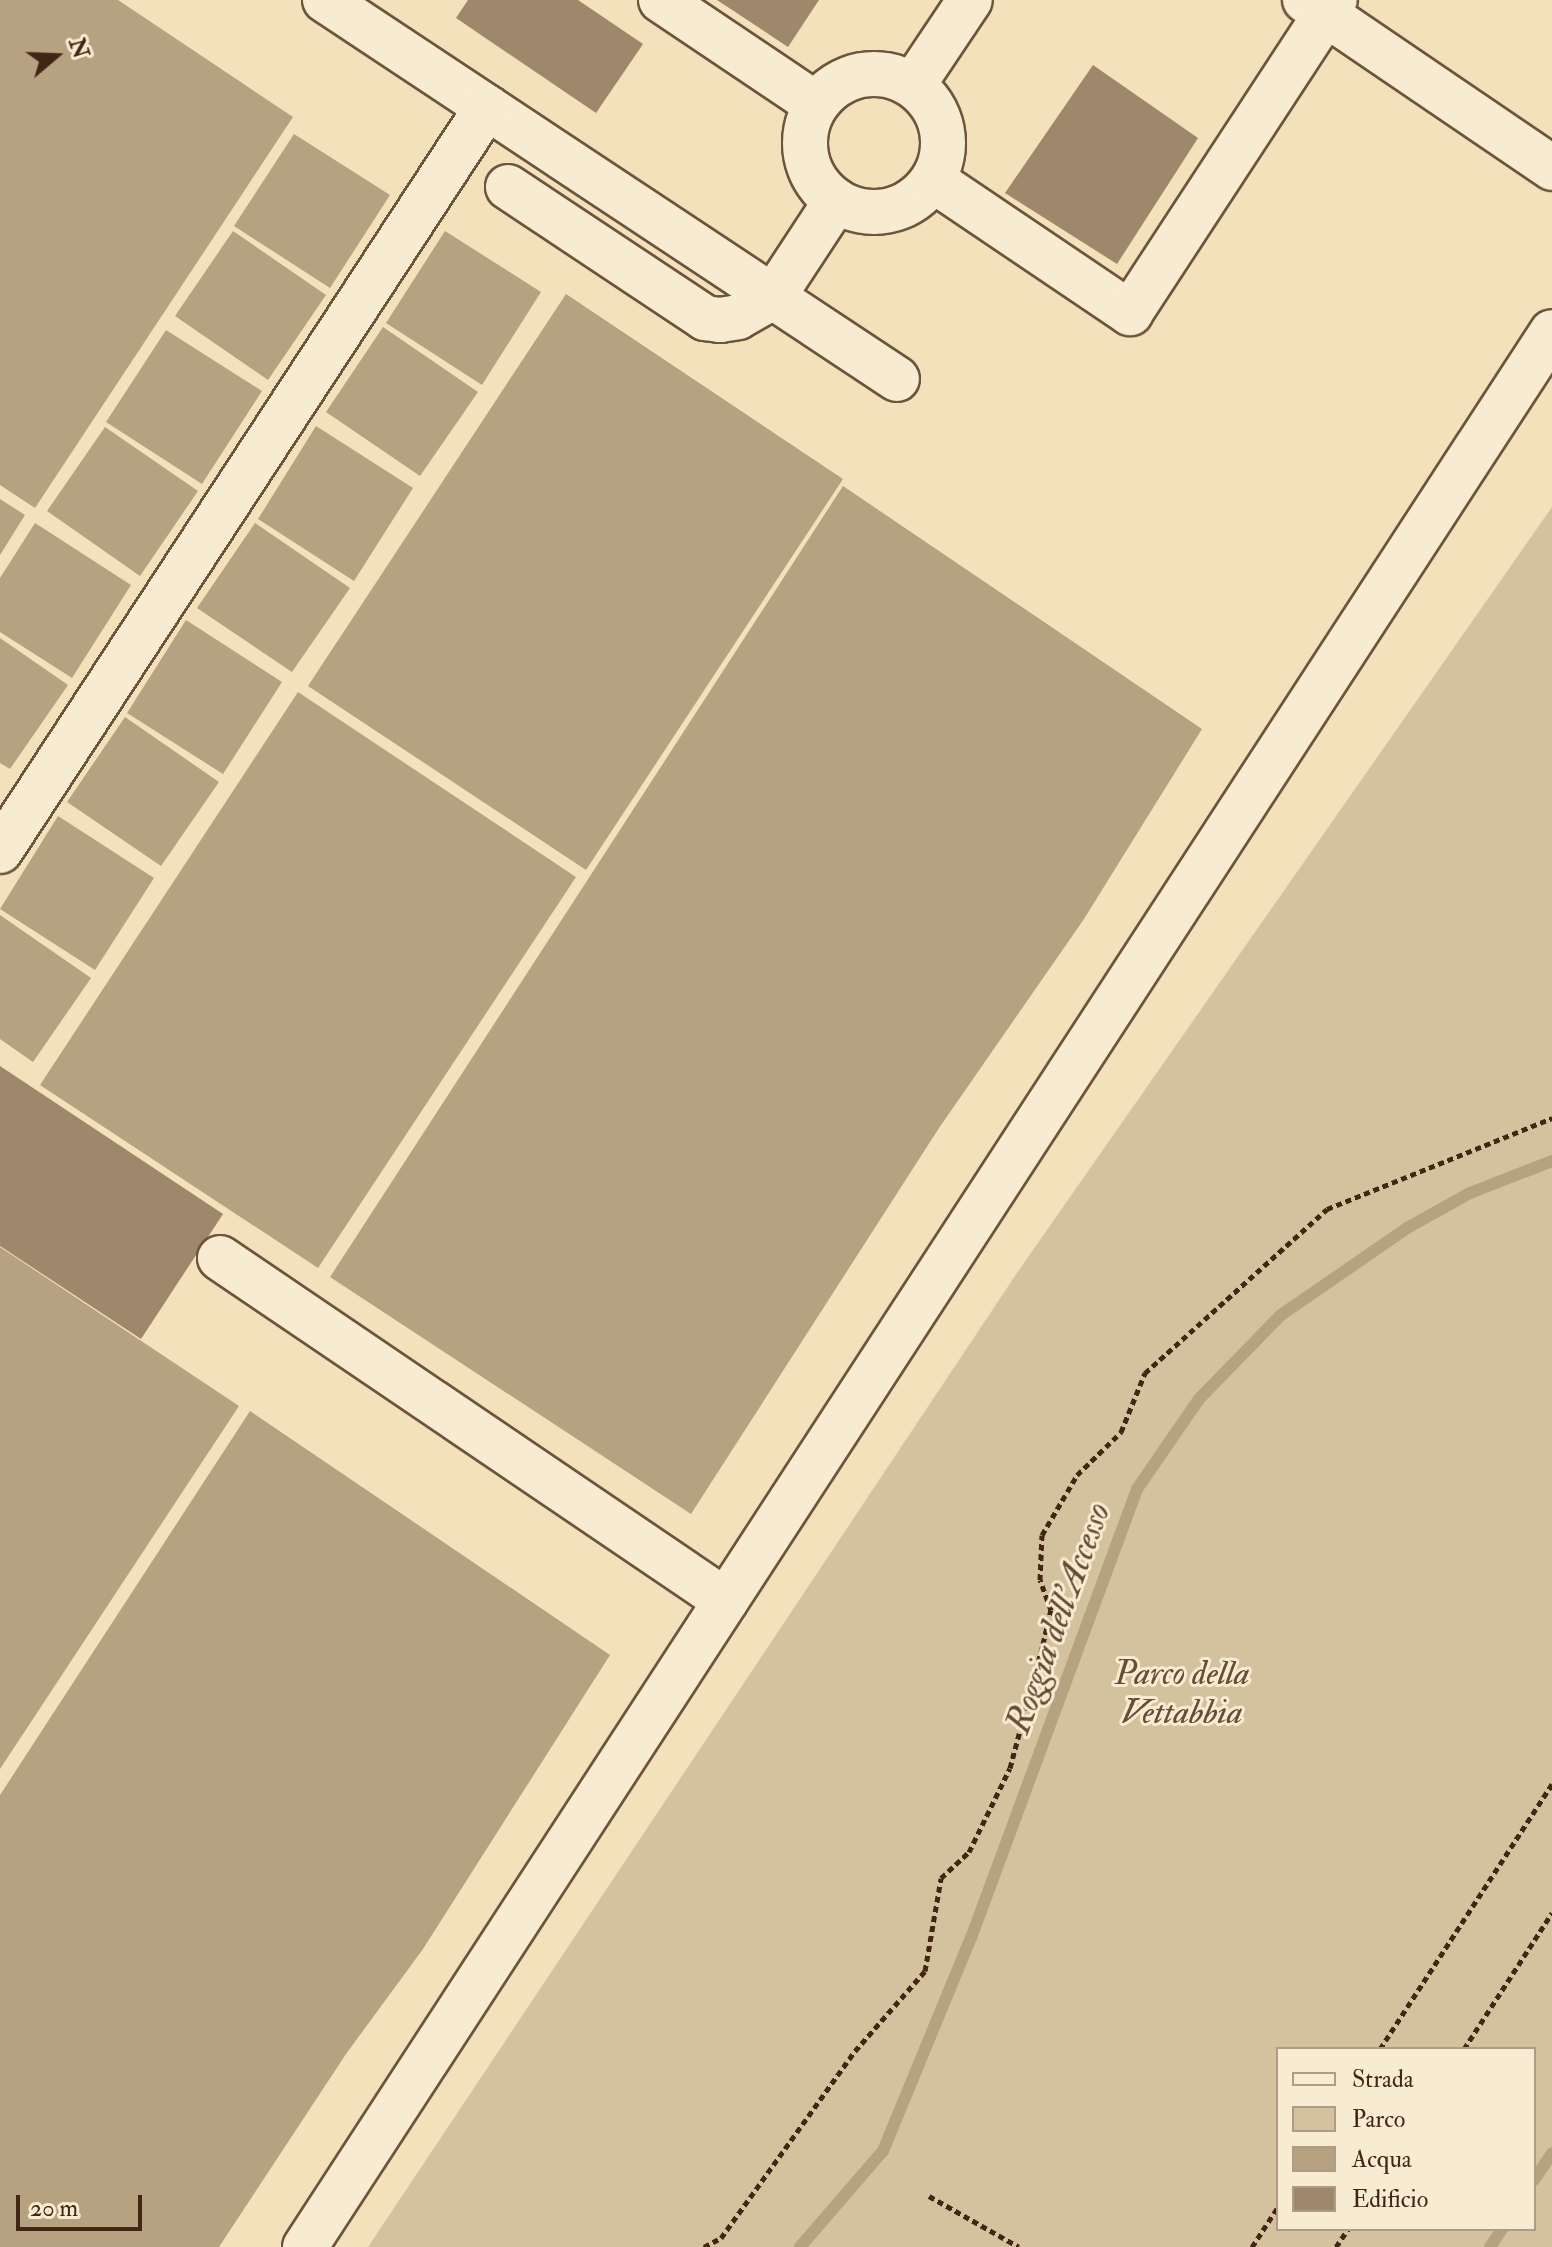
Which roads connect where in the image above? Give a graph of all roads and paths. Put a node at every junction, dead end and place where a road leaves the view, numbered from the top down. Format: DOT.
graph roads {
  1 [pos="325,0"];
  2 [pos="661,0"];
  3 [pos="970,0"];
  4 [pos="1322,5"];
  5 [pos="913,85"];
  6 [pos="816,104"];
  7 [pos="476,124"];
  8 [pos="1552,168"];
  9 [pos="933,180"];
  10 [pos="508,187"];
  11 [pos="836,201"];
  12 [pos="773,297"];
  13 [pos="1552,332"];
  14 [pos="897,379"];
  15 [pos="0,851"];
  16 [pos="1552,1118"];
  17 [pos="220,1258"];
  18 [pos="726,1601"];
  19 [pos="1552,1784"];
  20 [pos="1552,1913"];
  21 [pos="1381,2047"];
  22 [pos="1465,2047"];
  23 [pos="929,2196"];
  24 [pos="1276,2210"];
  25 [pos="305,2247"];
  26 [pos="704,2247"];
  27 [pos="1019,2247"];
  28 [pos="1252,2247"];
  1 -- 7 [label="lane"];
  2 -- 6 [label="lane"];
  3 -- 5 [label="lane"];
  4 -- 8 [label="lane"];
  4 -- 9 [label="lane"];
  5 -- 6 [label="lane"];
  5 -- 9 [label="lane"];
  6 -- 11 [label="lane"];
  7 -- 12 [label="lane"];
  7 -- 15 [label="lane"];
  9 -- 11 [label="lane"];
  10 -- 12 [label="lane"];
  11 -- 12 [label="lane"];
  12 -- 14 [label="lane"];
  13 -- 18 [label="lane"];
  16 -- 26 [label="path"];
  17 -- 18 [label="lane"];
  18 -- 25 [label="lane"];
  19 -- 21 [label="path"];
  20 -- 22 [label="path"];
  23 -- 27 [label="path"];
  24 -- 28 [label="path"];
}
